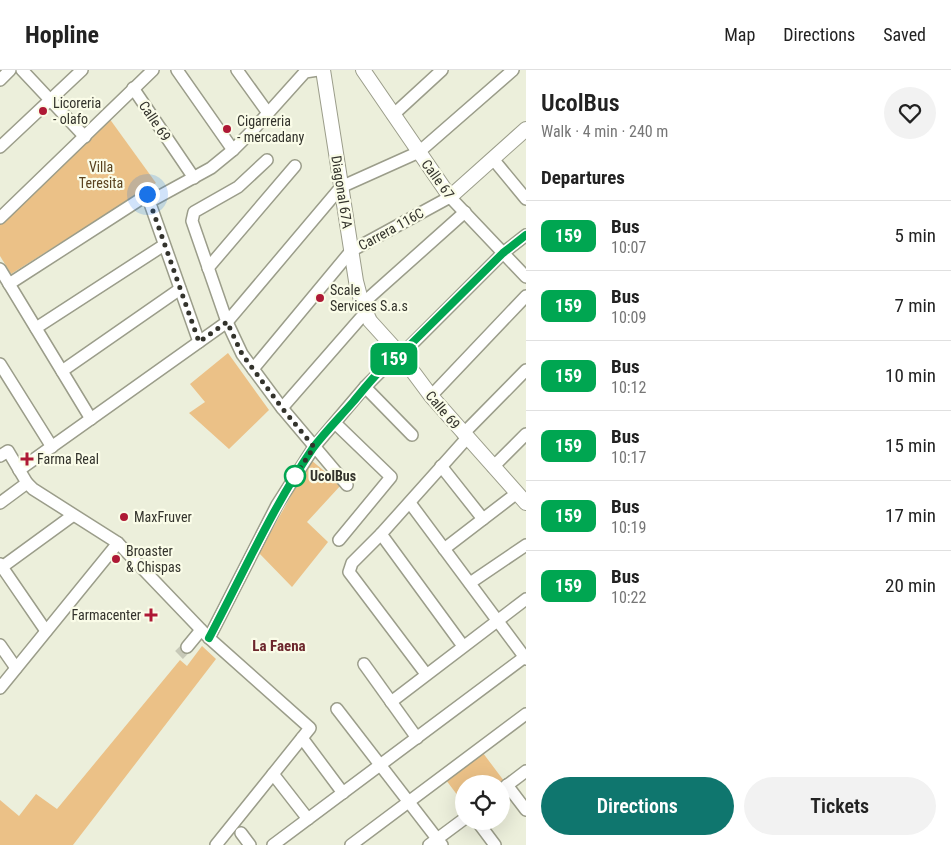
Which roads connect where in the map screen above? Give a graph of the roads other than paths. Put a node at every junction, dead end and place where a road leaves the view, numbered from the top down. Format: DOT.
graph roads {
  1 [pos="10,70"];
  2 [pos="22,70"];
  3 [pos="82,70"];
  4 [pos="153,70"];
  5 [pos="177,70"];
  6 [pos="237,70"];
  7 [pos="318,70"];
  8 [pos="323,70"];
  9 [pos="364,70"];
  10 [pos="442,70"];
  11 [pos="513,70"];
  12 [pos="304,71"];
  13 [pos="0,80"];
  14 [pos="133,88"];
  15 [pos="50,101"];
  16 [pos="268,113"];
  17 [pos="393,115"];
  18 [pos="526,129"];
  19 [pos="85,137"];
  20 [pos="0,147"];
  21 [pos="233,150"];
  22 [pos="418,152"];
  23 [pos="493,159"];
  24 [pos="267,160"];
  25 [pos="295,166"];
  26 [pos="194,178"];
  27 [pos="342,187"];
  28 [pos="450,197"];
  29 [pos="148,198"];
  30 [pos="526,199"];
  31 [pos="465,212"];
  32 [pos="0,218"];
  33 [pos="526,235"];
  34 [pos="164,245"];
  35 [pos="351,251"];
  36 [pos="503,253"];
  37 [pos="208,268"];
  38 [pos="0,269"];
  39 [pos="526,277"];
  40 [pos="10,284"];
  41 [pos="180,289"];
  42 [pos="526,296"];
  43 [pos="363,309"];
  44 [pos="227,322"];
  45 [pos="36,328"];
  46 [pos="199,342"];
  47 [pos="399,353"];
  48 [pos="0,364"];
  49 [pos="253,369"];
  50 [pos="526,370"];
  51 [pos="62,371"];
  52 [pos="365,388"];
  53 [pos="431,396"];
  54 [pos="282,408"];
  55 [pos="91,419"];
  56 [pos="335,423"];
  57 [pos="526,434"];
  58 [pos="412,435"];
  59 [pos="465,436"];
  60 [pos="52,447"];
  61 [pos="314,447"];
  62 [pos="4,454"];
  63 [pos="442,466"];
  64 [pos="493,467"];
  65 [pos="19,470"];
  66 [pos="27,483"];
  67 [pos="347,485"];
  68 [pos="521,498"];
  69 [pos="0,503"];
  70 [pos="410,503"];
  71 [pos="72,516"];
  72 [pos="483,519"];
  73 [pos="382,534"];
  74 [pos="338,540"];
  75 [pos="118,543"];
  76 [pos="526,545"];
  77 [pos="444,549"];
  78 [pos="1,566"];
  79 [pos="470,583"];
  80 [pos="526,600"];
  81 [pos="498,621"];
  82 [pos="46,631"];
  83 [pos="205,634"];
  84 [pos="0,645"];
  85 [pos="463,646"];
  86 [pos="187,647"];
  87 [pos="526,658"];
  88 [pos="364,664"];
  89 [pos="16,668"];
  90 [pos="426,674"];
  91 [pos="0,688"];
  92 [pos="391,702"];
  93 [pos="337,709"];
  94 [pos="526,714"];
  95 [pos="302,738"];
  96 [pos="417,738"];
  97 [pos="380,765"];
  98 [pos="526,771"];
  99 [pos="273,774"];
  100 [pos="510,783"];
  101 [pos="343,793"];
  102 [pos="510,794"];
  103 [pos="409,802"];
  104 [pos="526,810"];
  105 [pos="308,819"];
  106 [pos="455,826"];
  107 [pos="484,830"];
  108 [pos="241,834"];
  109 [pos="436,843"];
  110 [pos="216,845"];
  111 [pos="250,845"];
  112 [pos="273,845"];
  113 [pos="351,845"];
  114 [pos="495,845"];
  1 -- 13 [label="street"];
  2 -- 15 [label="street"];
  3 -- 15 [label="street"];
  4 -- 14 [label="street"];
  5 -- 21 [label="street"];
  6 -- 16 [label="street"];
  7 -- 12 [label="street"];
  8 -- 27 [label="street, Diagonal 67A"];
  9 -- 17 [label="street, Calle 67"];
  10 -- 17 [label="street"];
  11 -- 22 [label="street"];
  12 -- 16 [label="street"];
  14 -- 19 [label="street"];
  14 -- 26 [label="street, Calle 69"];
  15 -- 19 [label="street"];
  15 -- 20 [label="street"];
  16 -- 21 [label="street"];
  17 -- 22 [label="street, Calle 67"];
  18 -- 23 [label="street, Carrera 116C"];
  19 -- 32 [label="street"];
  21 -- 26 [label="street"];
  22 -- 27 [label="street"];
  22 -- 28 [label="street, Calle 67"];
  23 -- 28 [label="street, Carrera 116C"];
  23 -- 30 [label="street"];
  24 -- 37 [label="street"];
  25 -- 37 [label="street"];
  26 -- 29 [label="street"];
  27 -- 35 [label="street, Diagonal 67A"];
  27 -- 44 [label="street"];
  28 -- 31 [label="street, Calle 67"];
  28 -- 35 [label="street, Carrera 116C"];
  29 -- 34 [label="street"];
  29 -- 40 [label="street"];
  31 -- 36 [label="street, Calle 67"];
  31 -- 43 [label="street"];
  33 -- 36 [label="street"];
  34 -- 41 [label="street"];
  34 -- 45 [label="street"];
  35 -- 43 [label="street, Diagonal 67A"];
  35 -- 49 [label="street, Carrera 116C"];
  36 -- 39 [label="street, Calle 67"];
  36 -- 47 [label="street"];
  37 -- 44 [label="street"];
  38 -- 40 [label="street"];
  40 -- 45 [label="street"];
  41 -- 46 [label="street"];
  41 -- 51 [label="street"];
  42 -- 53 [label="street"];
  43 -- 47 [label="street, Calle 69"];
  43 -- 54 [label="street"];
  44 -- 46 [label="street"];
  44 -- 49 [label="street"];
  45 -- 51 [label="street"];
  46 -- 55 [label="street"];
  47 -- 52 [label="street"];
  47 -- 53 [label="street, Calle 69"];
  48 -- 60 [label="street"];
  49 -- 54 [label="street"];
  50 -- 59 [label="street"];
  51 -- 55 [label="street"];
  52 -- 56 [label="street"];
  52 -- 58 [label="street"];
  53 -- 59 [label="street, Calle 69"];
  54 -- 61 [label="street"];
  55 -- 60 [label="street"];
  56 -- 61 [label="street"];
  56 -- 74 [label="street"];
  57 -- 64 [label="street"];
  59 -- 63 [label="street"];
  59 -- 64 [label="street, Calle 69"];
  60 -- 65 [label="street"];
  61 -- 67 [label="street"];
  61 -- 83 [label="street"];
  62 -- 65 [label="street"];
  63 -- 70 [label="street"];
  63 -- 72 [label="street"];
  64 -- 68 [label="street, Calle 69"];
  65 -- 66 [label="street"];
  66 -- 69 [label="street"];
  66 -- 71 [label="street"];
  68 -- 72 [label="street"];
  70 -- 73 [label="street"];
  70 -- 77 [label="street"];
  71 -- 75 [label="street"];
  71 -- 78 [label="street"];
  72 -- 77 [label="street"];
  73 -- 85 [label="street"];
  73 -- 90 [label="street"];
  75 -- 82 [label="street"];
  75 -- 83 [label="street"];
  76 -- 79 [label="street"];
  77 -- 79 [label="street"];
  78 -- 82 [label="street"];
  79 -- 81 [label="street"];
  80 -- 81 [label="street"];
  81 -- 85 [label="street"];
  81 -- 87 [label="street"];
  82 -- 89 [label="street"];
  83 -- 86 [label="street"];
  83 -- 95 [label="street"];
  84 -- 89 [label="street"];
  85 -- 90 [label="street"];
  87 -- 96 [label="street"];
  88 -- 92 [label="street"];
  89 -- 91 [label="street"];
  90 -- 92 [label="street"];
  92 -- 96 [label="street"];
  93 -- 97 [label="street"];
  94 -- 103 [label="street"];
  95 -- 99 [label="street"];
  95 -- 101 [label="street"];
  96 -- 97 [label="street"];
  97 -- 101 [label="street"];
  97 -- 103 [label="street"];
  98 -- 100 [label="street"];
  99 -- 105 [label="street"];
  99 -- 110 [label="street"];
  101 -- 105 [label="street"];
  102 -- 104 [label="street"];
  103 -- 109 [label="street"];
  103 -- 113 [label="street"];
  105 -- 112 [label="street"];
  106 -- 109 [label="street"];
  107 -- 114 [label="street"];
  108 -- 111 [label="street"];
}
